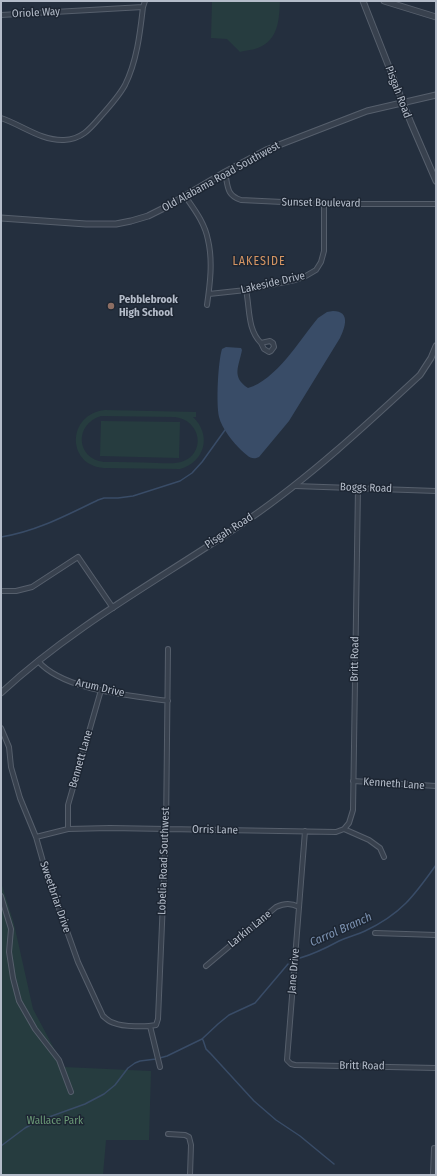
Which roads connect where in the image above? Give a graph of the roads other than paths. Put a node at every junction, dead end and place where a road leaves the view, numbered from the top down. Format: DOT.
graph roads {
  1 [pos="145,1"];
  2 [pos="363,1"];
  3 [pos="384,1"];
  4 [pos="143,7"];
  5 [pos="1,15"];
  6 [pos="436,17"];
  7 [pos="436,95"];
  8 [pos="403,102"];
  9 [pos="1,118"];
  10 [pos="225,172"];
  11 [pos="436,181"];
  12 [pos="185,196"];
  13 [pos="324,204"];
  14 [pos="436,204"];
  15 [pos="1,218"];
  16 [pos="246,290"];
  17 [pos="209,294"];
  18 [pos="207,305"];
  19 [pos="261,343"];
  20 [pos="436,346"];
  21 [pos="296,486"];
  22 [pos="358,487"];
  23 [pos="436,491"];
  24 [pos="1,591"];
  25 [pos="112,608"];
  26 [pos="168,649"];
  27 [pos="38,661"];
  28 [pos="101,690"];
  29 [pos="1,693"];
  30 [pos="168,701"];
  31 [pos="1,728"];
  32 [pos="352,781"];
  33 [pos="436,786"];
  34 [pos="68,829"];
  35 [pos="166,829"];
  36 [pos="344,829"];
  37 [pos="304,831"];
  38 [pos="36,837"];
  39 [pos="384,857"];
  40 [pos="1,896"];
  41 [pos="299,907"];
  42 [pos="375,933"];
  43 [pos="436,935"];
  44 [pos="206,966"];
  45 [pos="150,1026"];
  46 [pos="288,1062"];
  47 [pos="160,1067"];
  48 [pos="436,1068"];
  49 [pos="71,1092"];
  50 [pos="168,1134"];
  51 [pos="434,1148"];
  52 [pos="190,1175"];
  53 [pos="432,1175"];
  1 -- 4 [label="street"];
  2 -- 8 [label="street, Pisgah Road"];
  3 -- 6 [label="street"];
  4 -- 5 [label="street, Oriole Way"];
  4 -- 9 [label="street"];
  7 -- 8 [label="street, Old Alabama Road Southwest"];
  8 -- 10 [label="street, Old Alabama Road Southwest"];
  8 -- 11 [label="street, Pisgah Road"];
  10 -- 12 [label="street, Old Alabama Road Southwest"];
  10 -- 13 [label="street, Sunset Boulevard"];
  12 -- 15 [label="street, Old Alabama Road Southwest"];
  12 -- 17 [label="street"];
  13 -- 14 [label="street, Sunset Boulevard"];
  13 -- 16 [label="street, Lakeside Drive"];
  16 -- 17 [label="street, Lakeside Drive"];
  16 -- 19 [label="street"];
  17 -- 18 [label="street"];
  20 -- 21 [label="street, Pisgah Road"];
  21 -- 22 [label="street, Boggs Road"];
  21 -- 25 [label="street, Pisgah Road"];
  22 -- 23 [label="street, Boggs Road"];
  22 -- 32 [label="street, Britt Road"];
  24 -- 25 [label="street"];
  25 -- 27 [label="street, Pisgah Road"];
  26 -- 30 [label="street, Lobelia Road Southwest"];
  27 -- 28 [label="street, Arum Drive"];
  27 -- 29 [label="street, Pisgah Road"];
  28 -- 30 [label="street, Arum Drive"];
  28 -- 34 [label="street, Bennett Lane"];
  30 -- 35 [label="street, Lobelia Road Southwest"];
  31 -- 38 [label="street, Sweetbriar Drive"];
  32 -- 33 [label="street, Kenneth Lane"];
  32 -- 36 [label="street, Britt Road"];
  34 -- 35 [label="street, Orris Lane"];
  34 -- 38 [label="street, Orris Lane"];
  35 -- 37 [label="street, Orris Lane"];
  35 -- 45 [label="street, Lobelia Road Southwest"];
  36 -- 37 [label="street, Orris Lane"];
  36 -- 39 [label="street"];
  37 -- 41 [label="street, Jane Drive"];
  38 -- 45 [label="street, Sweetbriar Drive"];
  40 -- 49 [label="street"];
  41 -- 44 [label="street, Larkin Lane"];
  41 -- 46 [label="street, Jane Drive"];
  42 -- 43 [label="street"];
  45 -- 47 [label="street"];
  46 -- 48 [label="street, Britt Road"];
  50 -- 52 [label="street"];
  51 -- 53 [label="street"];
}
